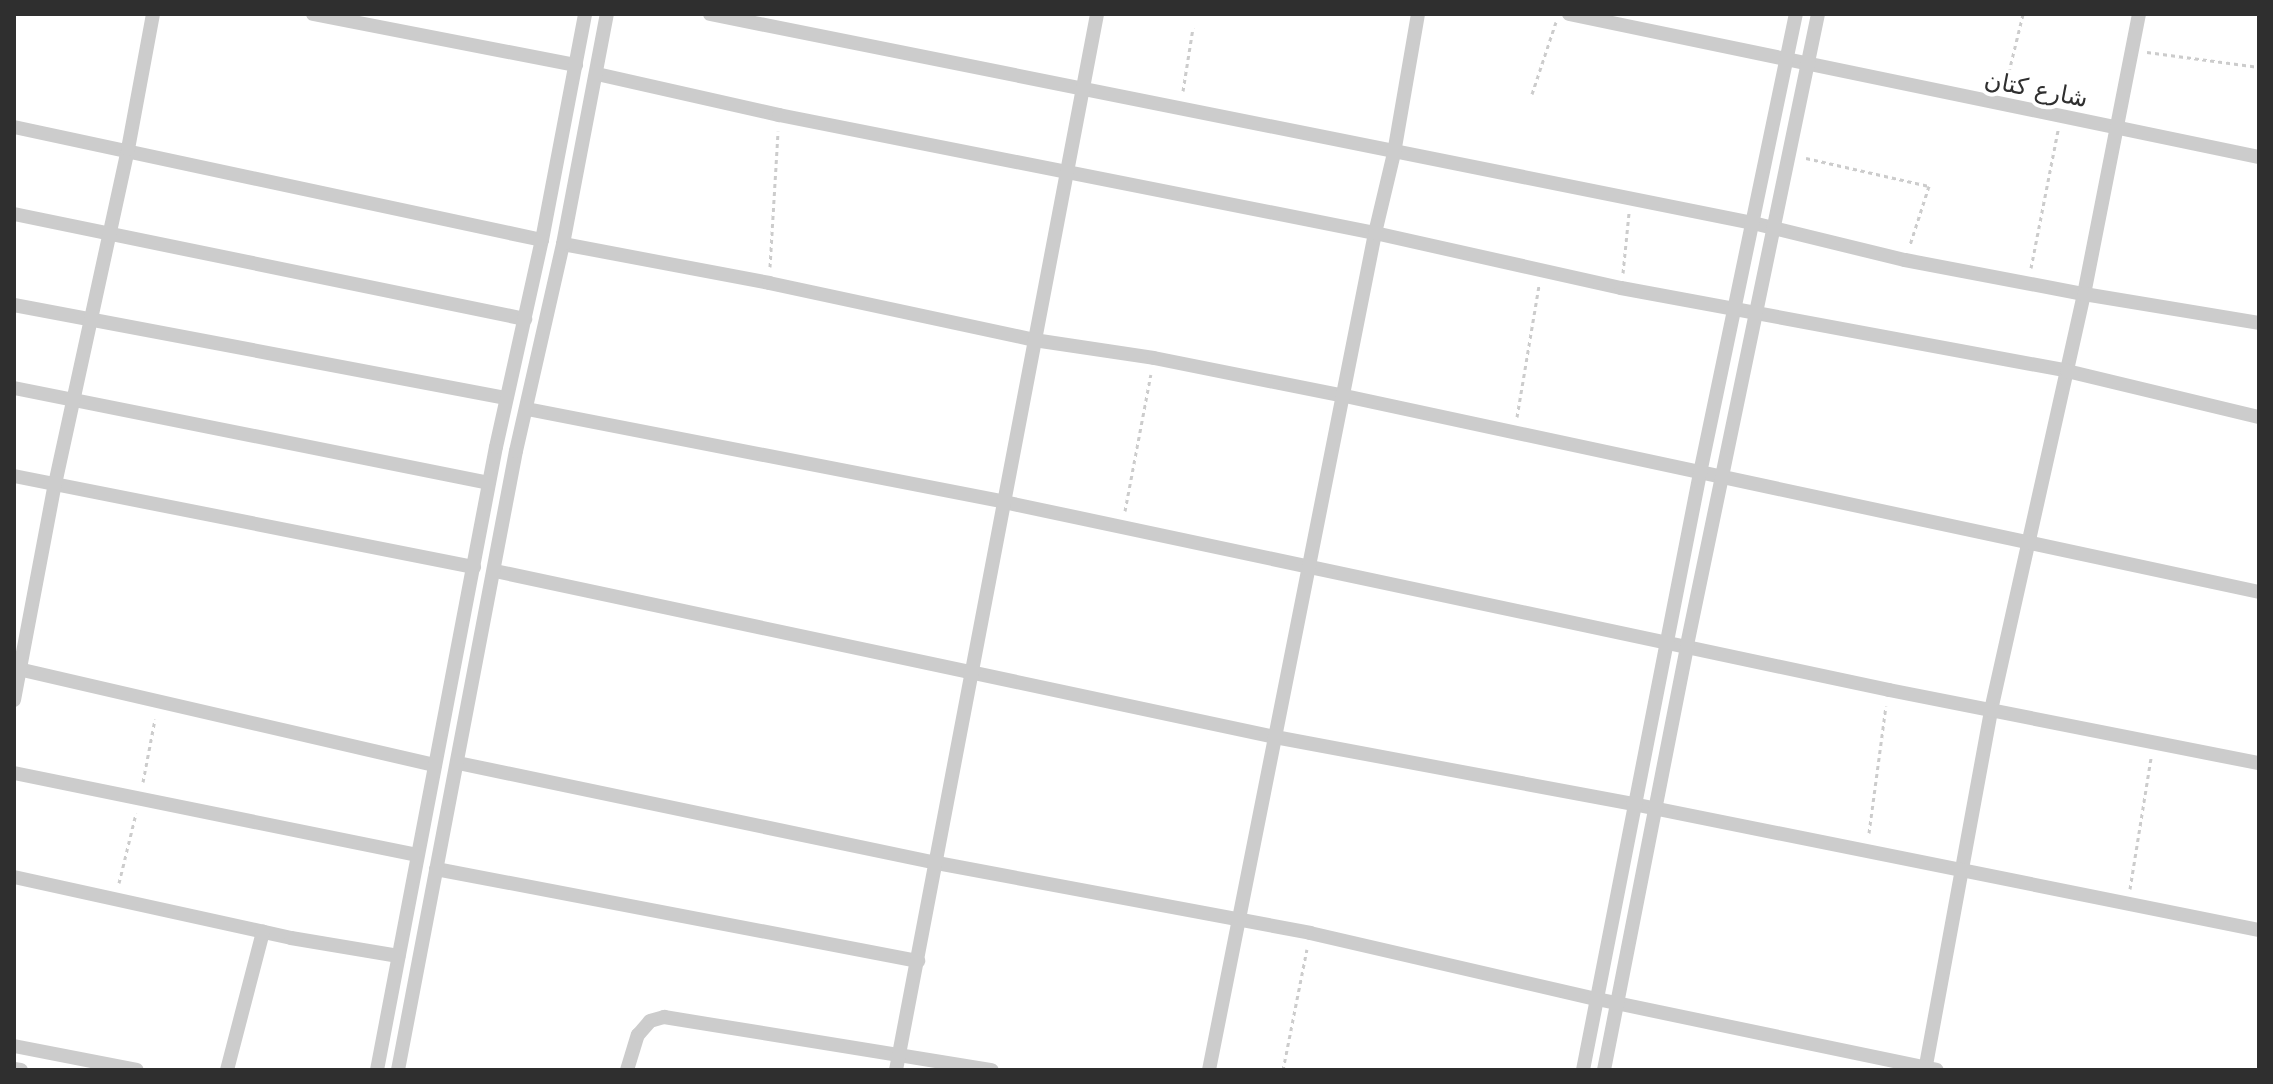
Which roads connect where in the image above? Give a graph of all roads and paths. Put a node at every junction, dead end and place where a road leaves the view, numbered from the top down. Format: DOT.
graph roads {
  1 [pos="153,14"];
  2 [pos="313,14"];
  3 [pos="585,14"];
  4 [pos="607,14"];
  5 [pos="710,14"];
  6 [pos="1097,14"];
  7 [pos="1418,14"];
  8 [pos="1559,14"];
  9 [pos="1569,14"];
  10 [pos="1796,14"];
  11 [pos="1818,14"];
  12 [pos="2023,14"];
  13 [pos="2139,14"];
  14 [pos="1193,28"];
  15 [pos="2132,50"];
  16 [pos="1786,60"];
  17 [pos="576,65"];
  18 [pos="1805,65"];
  19 [pos="2259,67"];
  20 [pos="597,74"];
  21 [pos="1083,88"];
  22 [pos="1532,94"];
  23 [pos="2000,105"];
  24 [pos="1180,107"];
  25 [pos="779,115"];
  26 [pos="2060,117"];
  27 [pos="14,127"];
  28 [pos="2118,129"];
  29 [pos="564,133"];
  30 [pos="584,138"];
  31 [pos="128,149"];
  32 [pos="1394,153"];
  33 [pos="1787,153"];
  34 [pos="2259,157"];
  35 [pos="1068,173"];
  36 [pos="1631,199"];
  37 [pos="14,214"];
  38 [pos="1753,223"];
  39 [pos="1771,228"];
  40 [pos="110,233"];
  41 [pos="1375,233"];
  42 [pos="542,240"];
  43 [pos="563,244"];
  44 [pos="1905,260"];
  45 [pos="1542,271"];
  46 [pos="769,283"];
  47 [pos="2028,283"];
  48 [pos="1621,288"];
  49 [pos="2084,294"];
  50 [pos="14,305"];
  51 [pos="1734,308"];
  52 [pos="1756,313"];
  53 [pos="525,319"];
  54 [pos="92,320"];
  55 [pos="2259,323"];
  56 [pos="1034,340"];
  57 [pos="1154,358"];
  58 [pos="2067,371"];
  59 [pos="14,388"];
  60 [pos="1345,396"];
  61 [pos="506,398"];
  62 [pos="73,400"];
  63 [pos="527,409"];
  64 [pos="2259,417"];
  65 [pos="1514,433"];
  66 [pos="1700,473"];
  67 [pos="14,476"];
  68 [pos="1721,478"];
  69 [pos="489,483"];
  70 [pos="55,484"];
  71 [pos="1004,502"];
  72 [pos="1122,528"];
  73 [pos="2030,542"];
  74 [pos="474,567"];
  75 [pos="1310,569"];
  76 [pos="495,571"];
  77 [pos="2259,592"];
  78 [pos="1667,640"];
  79 [pos="1687,645"];
  80 [pos="458,649"];
  81 [pos="479,652"];
  82 [pos="16,669"];
  83 [pos="970,669"];
  84 [pos="1889,690"];
  85 [pos="14,700"];
  86 [pos="1991,711"];
  87 [pos="1275,737"];
  88 [pos="2154,744"];
  89 [pos="458,763"];
  90 [pos="2259,763"];
  91 [pos="435,765"];
  92 [pos="14,773"];
  93 [pos="1633,804"];
  94 [pos="1655,809"];
  95 [pos="1866,852"];
  96 [pos="417,855"];
  97 [pos="937,863"];
  98 [pos="436,869"];
  99 [pos="1963,870"];
  100 [pos="14,877"];
  101 [pos="2127,904"];
  102 [pos="1238,919"];
  103 [pos="2259,930"];
  104 [pos="263,932"];
  105 [pos="1310,933"];
  106 [pos="399,956"];
  107 [pos="918,961"];
  108 [pos="1597,999"];
  109 [pos="1616,1003"];
  110 [pos="14,1046"];
  111 [pos="900,1053"];
  112 [pos="14,1069"];
  113 [pos="1929,1069"];
  114 [pos="21,1070"];
  115 [pos="137,1070"];
  116 [pos="227,1070"];
  117 [pos="377,1070"];
  118 [pos="398,1070"];
  119 [pos="627,1070"];
  120 [pos="896,1070"];
  121 [pos="992,1070"];
  122 [pos="1209,1070"];
  123 [pos="1283,1070"];
  124 [pos="1583,1070"];
  125 [pos="1604,1070"];
  1 -- 31 [label="street"];
  2 -- 17 [label="street"];
  3 -- 17 [label="street"];
  4 -- 20 [label="street"];
  5 -- 21 [label="street"];
  6 -- 21 [label="street"];
  7 -- 32 [label="street"];
  8 -- 22 [label="path"];
  9 -- 16 [label="street, شارع كتان"];
  10 -- 16 [label="street"];
  11 -- 18 [label="street"];
  12 -- 23 [label="path"];
  13 -- 15 [label="street"];
  14 -- 24 [label="path"];
  15 -- 19 [label="path"];
  15 -- 28 [label="street"];
  16 -- 18 [label="street, شارع كتان"];
  16 -- 38 [label="street"];
  17 -- 29 [label="street"];
  18 -- 23 [label="street, شارع كتان"];
  18 -- 33 [label="street"];
  20 -- 25 [label="street"];
  20 -- 30 [label="street"];
  21 -- 24 [label="street"];
  21 -- 35 [label="street"];
  23 -- 26 [label="street, شارع كتان"];
  24 -- 32 [label="street"];
  25 -- 35 [label="street"];
  25 -- 46 [label="path"];
  26 -- 28 [label="street, شارع كتان"];
  26 -- 47 [label="path"];
  27 -- 31 [label="street"];
  28 -- 34 [label="street, شارع كتان"];
  28 -- 49 [label="street"];
  29 -- 30 [label="street"];
  29 -- 42 [label="street"];
  30 -- 43 [label="street"];
  31 -- 40 [label="street"];
  31 -- 42 [label="street"];
  32 -- 36 [label="street"];
  32 -- 41 [label="street"];
  33 -- 39 [label="street"];
  33 -- 44 [label="path"];
  35 -- 41 [label="street"];
  35 -- 56 [label="street"];
  36 -- 38 [label="street"];
  36 -- 48 [label="path"];
  37 -- 40 [label="street"];
  38 -- 39 [label="street"];
  38 -- 51 [label="street"];
  39 -- 44 [label="street"];
  39 -- 52 [label="street"];
  40 -- 53 [label="street"];
  40 -- 54 [label="street"];
  41 -- 45 [label="street"];
  41 -- 60 [label="street"];
  42 -- 53 [label="street"];
  43 -- 46 [label="street"];
  43 -- 63 [label="street"];
  44 -- 47 [label="street"];
  45 -- 48 [label="street"];
  45 -- 65 [label="path"];
  46 -- 56 [label="street"];
  47 -- 49 [label="street"];
  48 -- 51 [label="street"];
  49 -- 55 [label="street"];
  49 -- 58 [label="street"];
  50 -- 54 [label="street"];
  51 -- 52 [label="street"];
  51 -- 66 [label="street"];
  52 -- 58 [label="street"];
  52 -- 68 [label="street"];
  53 -- 61 [label="street"];
  54 -- 61 [label="street"];
  54 -- 62 [label="street"];
  56 -- 57 [label="street"];
  56 -- 71 [label="street"];
  57 -- 60 [label="street"];
  57 -- 72 [label="path"];
  58 -- 64 [label="street"];
  58 -- 73 [label="street"];
  59 -- 62 [label="street"];
  60 -- 65 [label="street"];
  60 -- 75 [label="street"];
  61 -- 69 [label="street"];
  62 -- 69 [label="street"];
  62 -- 70 [label="street"];
  63 -- 71 [label="street"];
  63 -- 76 [label="street"];
  65 -- 66 [label="street"];
  66 -- 68 [label="street"];
  66 -- 78 [label="street"];
  67 -- 70 [label="street"];
  68 -- 73 [label="street"];
  68 -- 79 [label="street"];
  69 -- 74 [label="street"];
  70 -- 74 [label="street"];
  70 -- 82 [label="street"];
  71 -- 72 [label="street"];
  71 -- 83 [label="street"];
  72 -- 75 [label="street"];
  73 -- 77 [label="street"];
  73 -- 86 [label="street"];
  74 -- 80 [label="street"];
  75 -- 78 [label="street"];
  75 -- 87 [label="street"];
  76 -- 81 [label="street"];
  76 -- 83 [label="street"];
  78 -- 79 [label="street"];
  78 -- 93 [label="street"];
  79 -- 84 [label="street"];
  79 -- 94 [label="street"];
  80 -- 81 [label="street"];
  80 -- 91 [label="street"];
  81 -- 89 [label="street"];
  82 -- 85 [label="street"];
  82 -- 91 [label="street"];
  83 -- 87 [label="street"];
  83 -- 97 [label="street"];
  84 -- 86 [label="street"];
  84 -- 95 [label="path"];
  86 -- 88 [label="street"];
  86 -- 99 [label="street"];
  87 -- 93 [label="street"];
  87 -- 102 [label="street"];
  88 -- 90 [label="street"];
  88 -- 101 [label="path"];
  89 -- 97 [label="street"];
  89 -- 98 [label="street"];
  91 -- 96 [label="street"];
  92 -- 96 [label="street"];
  93 -- 94 [label="street"];
  93 -- 108 [label="street"];
  94 -- 95 [label="street"];
  94 -- 109 [label="street"];
  95 -- 99 [label="street"];
  96 -- 106 [label="street"];
  97 -- 102 [label="street"];
  97 -- 107 [label="street"];
  98 -- 107 [label="street"];
  98 -- 118 [label="street"];
  99 -- 101 [label="street"];
  99 -- 113 [label="street"];
  100 -- 104 [label="street"];
  101 -- 103 [label="street"];
  102 -- 105 [label="street"];
  102 -- 122 [label="street"];
  104 -- 106 [label="street"];
  104 -- 116 [label="street"];
  105 -- 108 [label="street"];
  105 -- 123 [label="path"];
  106 -- 117 [label="street"];
  107 -- 111 [label="street"];
  108 -- 109 [label="street"];
  108 -- 124 [label="street"];
  109 -- 113 [label="street"];
  109 -- 125 [label="street"];
  110 -- 115 [label="street"];
  111 -- 119 [label="street"];
  111 -- 120 [label="street"];
  111 -- 121 [label="street"];
  112 -- 114 [label="street"];
}
